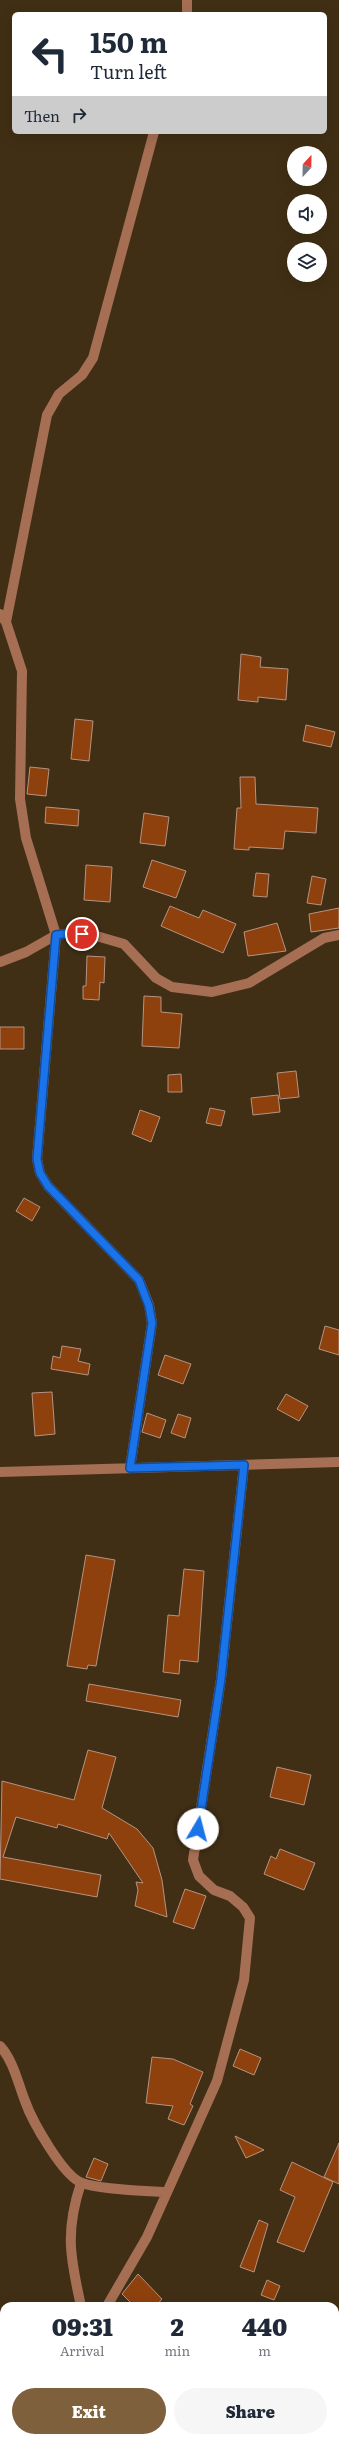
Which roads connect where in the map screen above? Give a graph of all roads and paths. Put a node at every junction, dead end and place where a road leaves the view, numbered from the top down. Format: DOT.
graph roads {
  1 [pos="187,0"];
  2 [pos="187,12"];
  3 [pos="153,134"];
  4 [pos="3,618"];
  5 [pos="56,935"];
  6 [pos="339,935"];
  7 [pos="0,962"];
  8 [pos="339,1462"];
  9 [pos="244,1465"];
  10 [pos="130,1468"];
  11 [pos="0,1472"];
  12 [pos="0,2046"];
  13 [pos="81,2183"];
  14 [pos="167,2192"];
  15 [pos="80,2302"];
  16 [pos="108,2302"];
  1 -- 2 [label="street"];
  3 -- 4 [label="street"];
  4 -- 5 [label="street"];
  5 -- 6 [label="street"];
  5 -- 7 [label="street"];
  5 -- 10 [label="street"];
  8 -- 9 [label="street"];
  9 -- 10 [label="street"];
  9 -- 14 [label="street"];
  10 -- 11 [label="street"];
  12 -- 13 [label="street"];
  13 -- 14 [label="street"];
  13 -- 15 [label="street"];
  14 -- 16 [label="street"];
}
